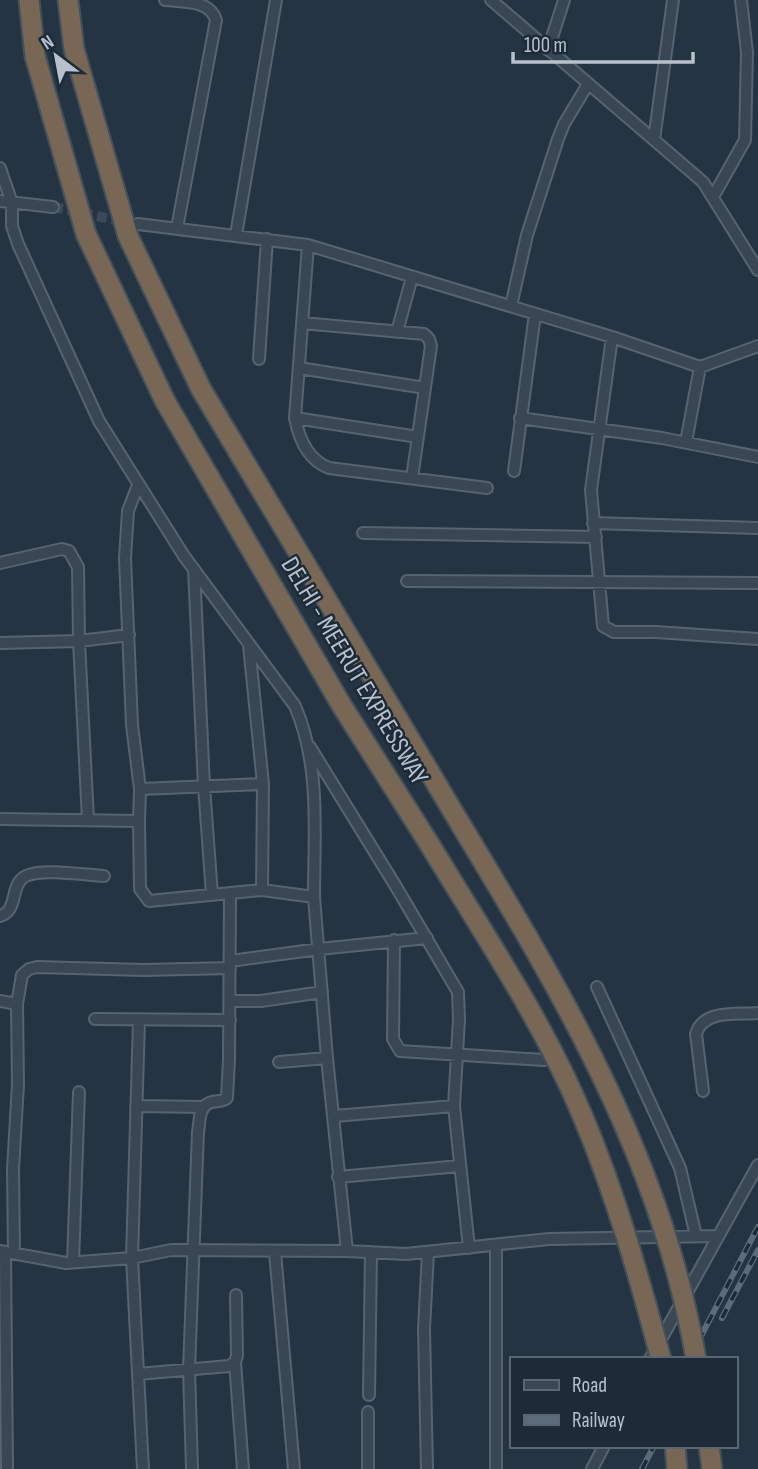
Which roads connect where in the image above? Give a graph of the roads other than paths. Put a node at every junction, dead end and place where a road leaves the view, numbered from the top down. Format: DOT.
graph roads {
  1 [pos="29,0"];
  2 [pos="68,0"];
  3 [pos="165,0"];
  4 [pos="276,0"];
  5 [pos="491,0"];
  6 [pos="564,0"];
  7 [pos="673,0"];
  8 [pos="741,0"];
  9 [pos="744,28"];
  10 [pos="758,28"];
  11 [pos="548,50"];
  12 [pos="588,85"];
  13 [pos="654,140"];
  14 [pos="0,168"];
  15 [pos="713,197"];
  16 [pos="0,201"];
  17 [pos="12,203"];
  18 [pos="53,207"];
  19 [pos="138,224"];
  20 [pos="177,228"];
  21 [pos="236,235"];
  22 [pos="267,239"];
  23 [pos="307,245"];
  24 [pos="758,270"];
  25 [pos="412,276"];
  26 [pos="511,306"];
  27 [pos="535,314"];
  28 [pos="302,323"];
  29 [pos="397,332"];
  30 [pos="612,337"];
  31 [pos="758,346"];
  32 [pos="259,359"];
  33 [pos="700,367"];
  34 [pos="299,368"];
  35 [pos="425,388"];
  36 [pos="295,418"];
  37 [pos="520,418"];
  38 [pos="598,428"];
  39 [pos="418,437"];
  40 [pos="686,442"];
  41 [pos="758,457"];
  42 [pos="514,471"];
  43 [pos="412,478"];
  44 [pos="138,485"];
  45 [pos="487,488"];
  46 [pos="593,523"];
  47 [pos="758,528"];
  48 [pos="363,533"];
  49 [pos="596,537"];
  50 [pos="0,563"];
  51 [pos="194,569"];
  52 [pos="407,581"];
  53 [pos="600,582"];
  54 [pos="758,583"];
  55 [pos="129,635"];
  56 [pos="758,639"];
  57 [pos="79,641"];
  58 [pos="0,643"];
  59 [pos="249,645"];
  60 [pos="307,744"];
  61 [pos="263,784"];
  62 [pos="204,786"];
  63 [pos="140,789"];
  64 [pos="0,819"];
  65 [pos="88,820"];
  66 [pos="139,821"];
  67 [pos="104,876"];
  68 [pos="262,890"];
  69 [pos="230,893"];
  70 [pos="212,895"];
  71 [pos="314,897"];
  72 [pos="0,916"];
  73 [pos="427,938"];
  74 [pos="394,940"];
  75 [pos="319,948"];
  76 [pos="230,964"];
  77 [pos="597,987"];
  78 [pos="322,992"];
  79 [pos="0,1001"];
  80 [pos="230,1002"];
  81 [pos="17,1004"];
  82 [pos="758,1013"];
  83 [pos="95,1019"];
  84 [pos="139,1020"];
  85 [pos="229,1020"];
  86 [pos="457,1054"];
  87 [pos="327,1058"];
  88 [pos="544,1060"];
  89 [pos="279,1062"];
  90 [pos="703,1091"];
  91 [pos="79,1092"];
  92 [pos="136,1106"];
  93 [pos="454,1106"];
  94 [pos="204,1107"];
  95 [pos="334,1116"];
  96 [pos="758,1165"];
  97 [pos="460,1166"];
  98 [pos="338,1177"];
  99 [pos="696,1236"];
  100 [pos="717,1236"];
  101 [pos="496,1245"];
  102 [pos="469,1248"];
  103 [pos="192,1251"];
  104 [pos="347,1251"];
  105 [pos="6,1252"];
  106 [pos="275,1252"];
  107 [pos="371,1252"];
  108 [pos="428,1252"];
  109 [pos="132,1258"];
  110 [pos="73,1262"];
  111 [pos="236,1295"];
  112 [pos="651,1357"];
  113 [pos="659,1357"];
  114 [pos="696,1357"];
  115 [pos="235,1362"];
  116 [pos="189,1370"];
  117 [pos="138,1374"];
  118 [pos="369,1395"];
  119 [pos="368,1412"];
  120 [pos="603,1448"];
  121 [pos="675,1448"];
  122 [pos="709,1448"];
  123 [pos="7,1469"];
  124 [pos="143,1469"];
  125 [pos="192,1469"];
  126 [pos="243,1469"];
  127 [pos="293,1469"];
  128 [pos="368,1469"];
  129 [pos="427,1469"];
  130 [pos="496,1469"];
  131 [pos="592,1469"];
  132 [pos="677,1469"];
  133 [pos="712,1469"];
  1 -- 113 [label="highway, DELHI - MEERUT EXPRESSWAY, bridge"];
  2 -- 114 [label="highway, DELHI - MEERUT EXPRESSWAY, bridge"];
  3 -- 20 [label="street"];
  4 -- 21 [label="street"];
  5 -- 11 [label="street"];
  6 -- 11 [label="street"];
  7 -- 13 [label="street"];
  8 -- 9 [label="street"];
  9 -- 10 [label="street"];
  9 -- 15 [label="street"];
  11 -- 12 [label="street"];
  12 -- 13 [label="street"];
  12 -- 26 [label="street"];
  13 -- 15 [label="street"];
  14 -- 17 [label="street"];
  15 -- 24 [label="street"];
  16 -- 17 [label="street"];
  17 -- 18 [label="street"];
  17 -- 44 [label="street"];
  19 -- 20 [label="street"];
  20 -- 21 [label="street"];
  21 -- 22 [label="street"];
  22 -- 23 [label="street"];
  22 -- 32 [label="street"];
  23 -- 25 [label="street"];
  23 -- 28 [label="street"];
  25 -- 26 [label="street"];
  25 -- 29 [label="street"];
  26 -- 27 [label="street"];
  27 -- 30 [label="street"];
  27 -- 37 [label="street"];
  28 -- 29 [label="street"];
  28 -- 34 [label="street"];
  29 -- 35 [label="street"];
  30 -- 33 [label="street"];
  30 -- 38 [label="street"];
  31 -- 33 [label="street"];
  33 -- 40 [label="street"];
  34 -- 35 [label="street"];
  34 -- 36 [label="street"];
  35 -- 39 [label="street"];
  36 -- 39 [label="street"];
  36 -- 43 [label="street"];
  37 -- 38 [label="street"];
  37 -- 42 [label="street"];
  38 -- 40 [label="street"];
  38 -- 46 [label="street"];
  39 -- 43 [label="street"];
  40 -- 41 [label="street"];
  43 -- 45 [label="street"];
  44 -- 51 [label="street"];
  44 -- 55 [label="street"];
  46 -- 47 [label="street"];
  46 -- 49 [label="street"];
  48 -- 49 [label="street"];
  49 -- 53 [label="street"];
  50 -- 57 [label="street"];
  51 -- 59 [label="street"];
  51 -- 62 [label="street"];
  52 -- 53 [label="street"];
  53 -- 54 [label="street"];
  53 -- 56 [label="street"];
  55 -- 57 [label="street"];
  55 -- 63 [label="street"];
  57 -- 58 [label="street"];
  57 -- 65 [label="street"];
  59 -- 60 [label="street"];
  59 -- 61 [label="street"];
  60 -- 71 [label="street"];
  60 -- 73 [label="street"];
  61 -- 62 [label="street"];
  61 -- 68 [label="street"];
  62 -- 63 [label="street"];
  62 -- 70 [label="street"];
  63 -- 66 [label="street"];
  64 -- 65 [label="street"];
  65 -- 66 [label="street"];
  66 -- 70 [label="street"];
  67 -- 72 [label="street"];
  68 -- 69 [label="street"];
  68 -- 71 [label="street"];
  69 -- 70 [label="street"];
  69 -- 76 [label="street"];
  71 -- 75 [label="street"];
  73 -- 74 [label="street"];
  73 -- 86 [label="street"];
  74 -- 75 [label="street"];
  74 -- 86 [label="street"];
  75 -- 76 [label="street"];
  75 -- 78 [label="street"];
  76 -- 80 [label="street"];
  76 -- 81 [label="street"];
  77 -- 99 [label="street"];
  78 -- 80 [label="street"];
  78 -- 87 [label="street"];
  79 -- 81 [label="street"];
  80 -- 85 [label="street"];
  81 -- 105 [label="street"];
  82 -- 90 [label="street"];
  83 -- 84 [label="street"];
  84 -- 85 [label="street"];
  84 -- 92 [label="street"];
  85 -- 94 [label="street"];
  86 -- 88 [label="street"];
  86 -- 93 [label="street"];
  87 -- 89 [label="street"];
  87 -- 95 [label="street"];
  91 -- 110 [label="street"];
  92 -- 94 [label="street"];
  92 -- 109 [label="street"];
  93 -- 95 [label="street"];
  93 -- 97 [label="street"];
  94 -- 103 [label="street"];
  95 -- 98 [label="street"];
  96 -- 100 [label="street"];
  97 -- 98 [label="street"];
  97 -- 102 [label="street"];
  98 -- 104 [label="street"];
  99 -- 100 [label="street"];
  99 -- 101 [label="street"];
  100 -- 112 [label="street"];
  101 -- 102 [label="street"];
  101 -- 130 [label="street"];
  102 -- 108 [label="street"];
  103 -- 106 [label="street"];
  103 -- 109 [label="street"];
  103 -- 116 [label="street"];
  104 -- 106 [label="street"];
  104 -- 107 [label="street"];
  105 -- 110 [label="street"];
  105 -- 123 [label="street"];
  106 -- 127 [label="street"];
  107 -- 108 [label="street"];
  107 -- 118 [label="street"];
  108 -- 129 [label="street"];
  109 -- 110 [label="street"];
  109 -- 117 [label="street"];
  111 -- 115 [label="street"];
  115 -- 116 [label="street"];
  115 -- 126 [label="street"];
  116 -- 117 [label="street"];
  116 -- 125 [label="street"];
  117 -- 124 [label="street"];
  119 -- 128 [label="street"];
  120 -- 131 [label="street"];
  121 -- 132 [label="highway"];
  122 -- 133 [label="highway"];
}
